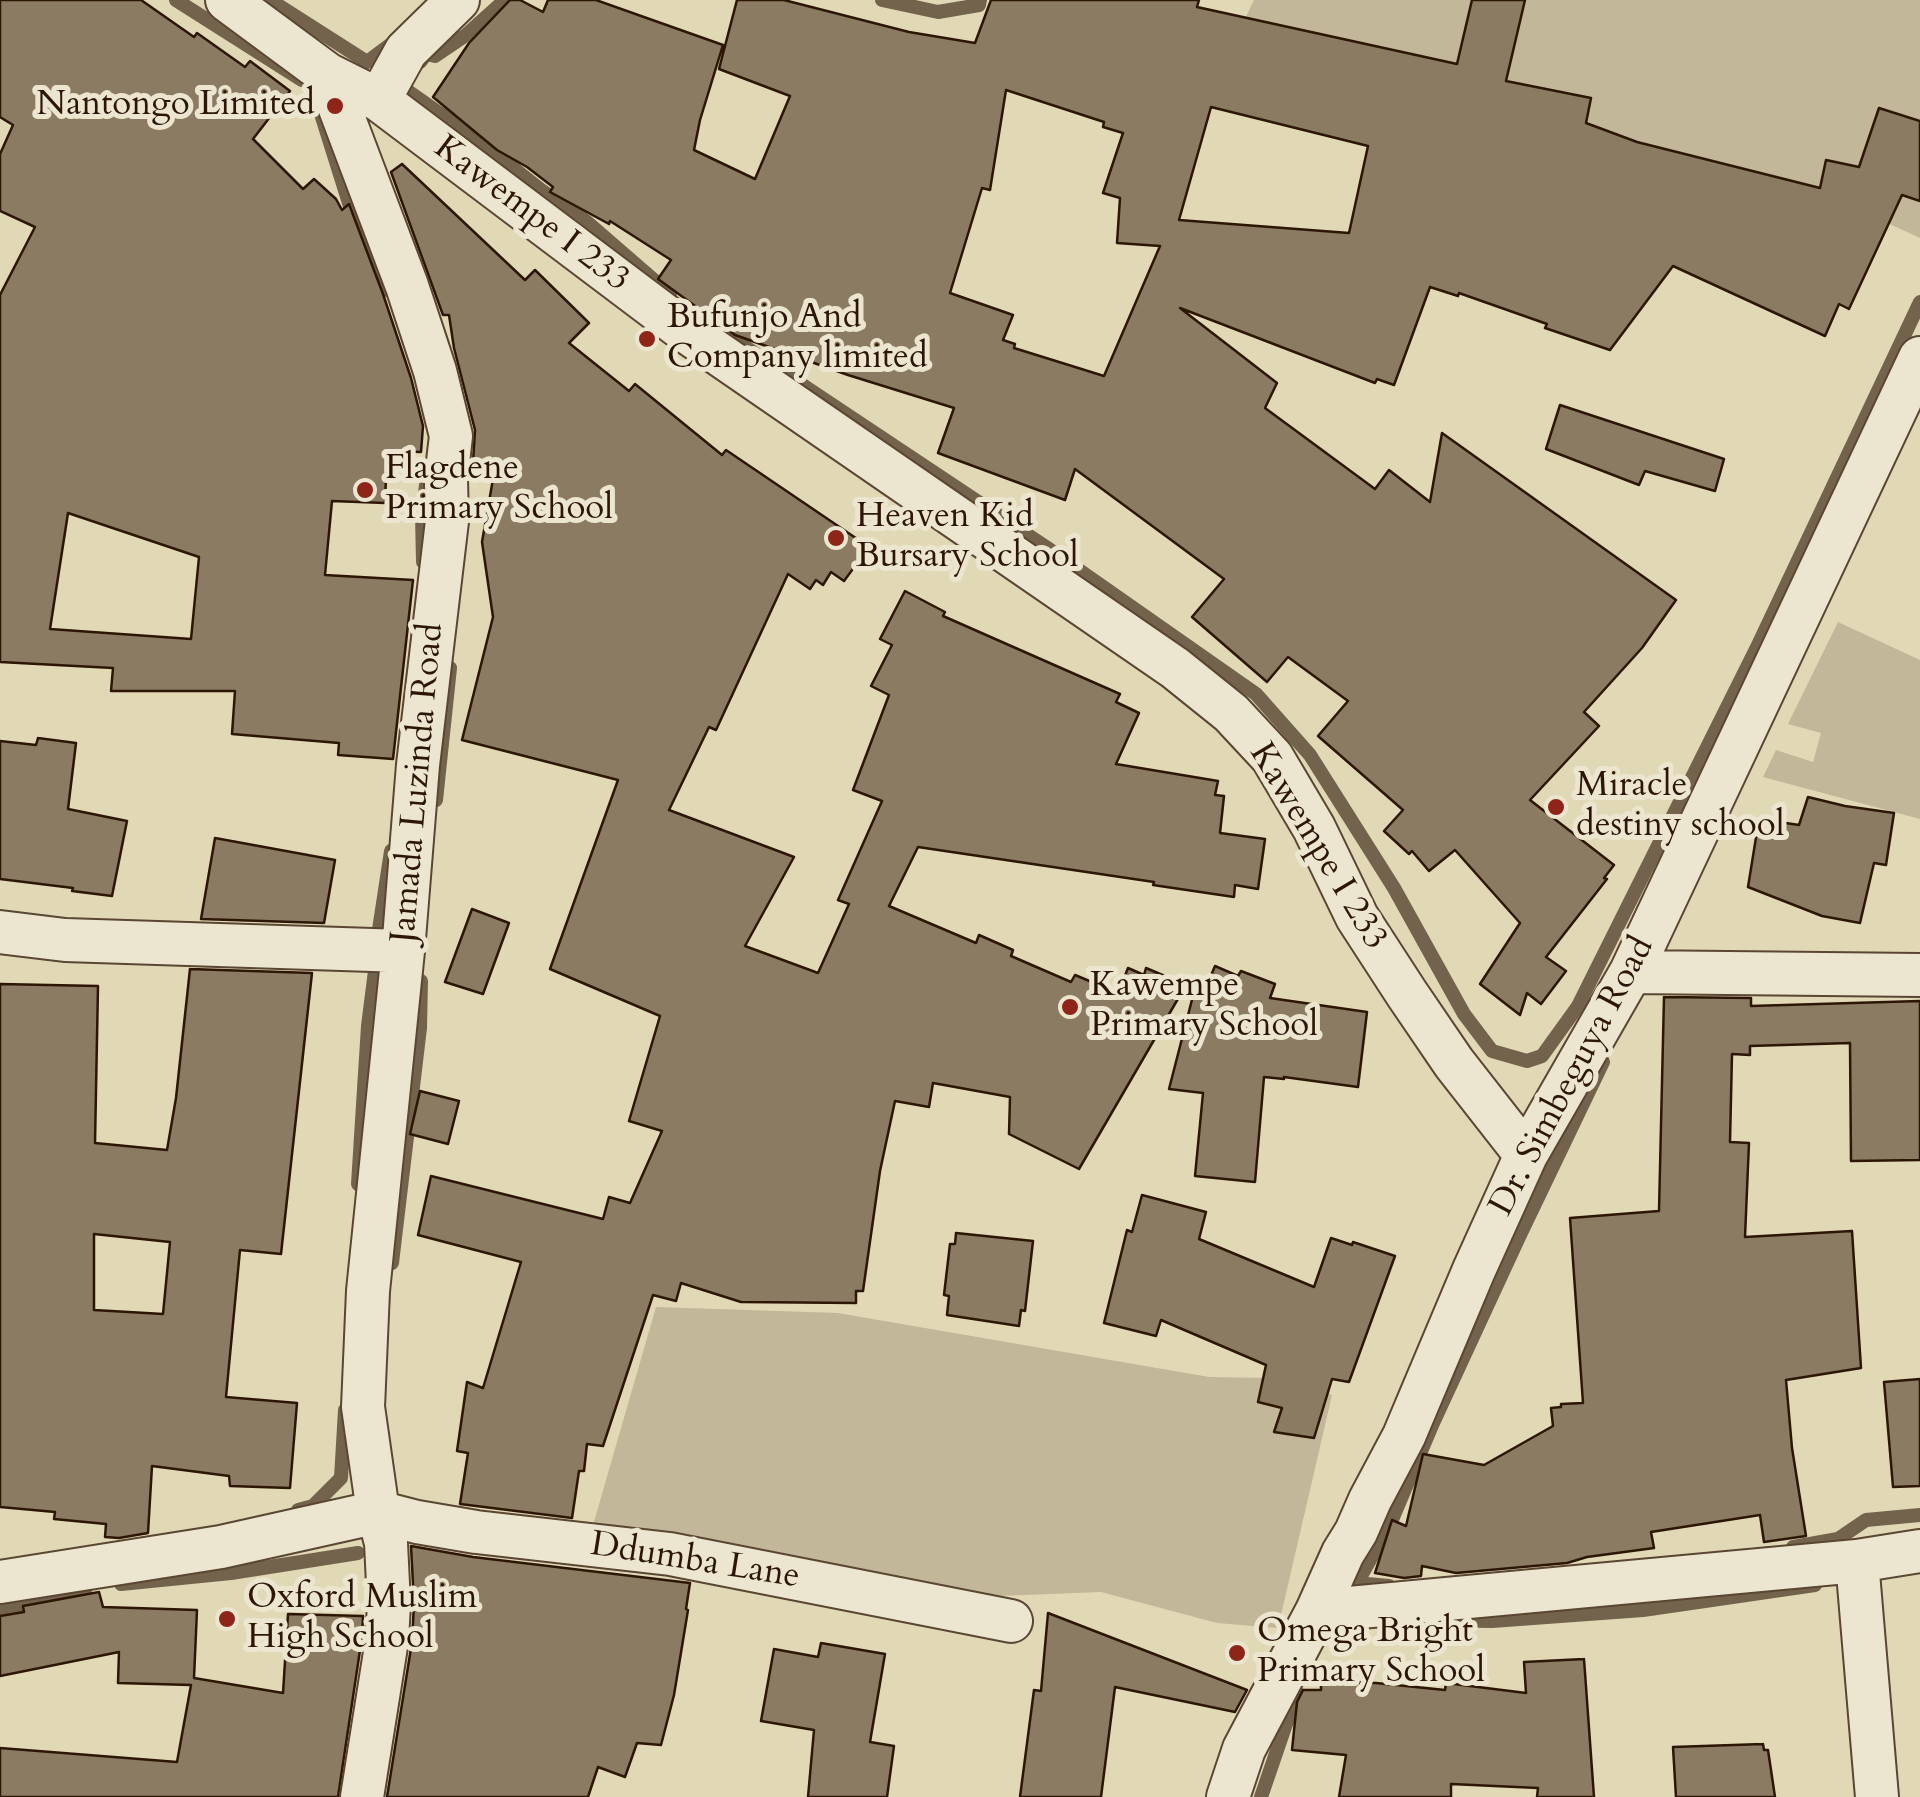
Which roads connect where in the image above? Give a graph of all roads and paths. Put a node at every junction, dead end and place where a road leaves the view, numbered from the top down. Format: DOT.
graph roads {
  1 [pos="227,0"];
  2 [pos="458,0"];
  3 [pos="327,74"];
  4 [pos="378,100"];
  5 [pos="1920,358"];
  6 [pos="0,932"];
  7 [pos="403,951"];
  8 [pos="1632,972"];
  9 [pos="1920,975"];
  10 [pos="1526,1154"];
  11 [pos="378,1512"];
  12 [pos="1920,1551"];
  13 [pos="1857,1561"];
  14 [pos="0,1582"];
  15 [pos="1317,1610"];
  16 [pos="1011,1620"];
  17 [pos="362,1797"];
  18 [pos="1228,1797"];
  19 [pos="1877,1797"];
  1 -- 3 [label="street, Kawempe I 233"];
  2 -- 4 [label="street"];
  3 -- 4 [label="street, Kawempe I 233"];
  3 -- 7 [label="street, Jamada Luzinda Road"];
  4 -- 10 [label="street, Kawempe I 233"];
  5 -- 8 [label="street, Dr. Simbeguya Road"];
  6 -- 7 [label="street"];
  7 -- 11 [label="street, Jamada Luzinda Road"];
  8 -- 9 [label="street"];
  8 -- 10 [label="street, Dr. Simbeguya Road"];
  10 -- 15 [label="street, Dr. Simbeguya Road"];
  11 -- 14 [label="street"];
  11 -- 16 [label="street, Ddumba Lane"];
  11 -- 17 [label="street, Jamada Luzinda Road"];
  12 -- 13 [label="street"];
  13 -- 15 [label="street"];
  13 -- 19 [label="street"];
  15 -- 18 [label="street, Dr. Simbeguya Road"];
}
